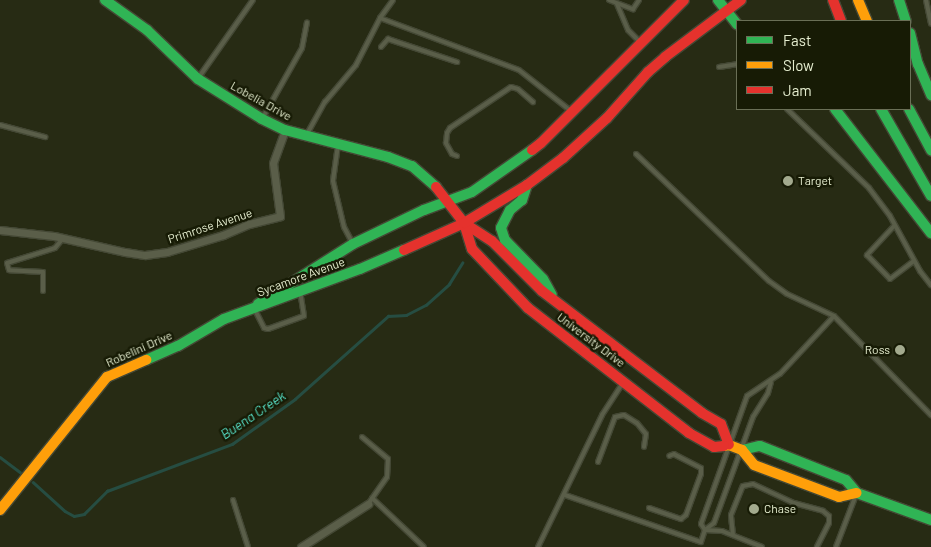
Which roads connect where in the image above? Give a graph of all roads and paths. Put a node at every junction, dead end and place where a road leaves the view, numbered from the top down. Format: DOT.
graph roads {
  1 [pos="105,0"];
  2 [pos="253,0"];
  3 [pos="393,0"];
  4 [pos="609,0"];
  5 [pos="639,0"];
  6 [pos="684,0"];
  7 [pos="718,0"];
  8 [pos="742,0"];
  9 [pos="833,0"];
  10 [pos="858,0"];
  11 [pos="899,0"];
  12 [pos="926,0"];
  13 [pos="617,4"];
  14 [pos="727,10"];
  15 [pos="930,12"];
  16 [pos="380,18"];
  17 [pos="841,20"];
  18 [pos="867,20"];
  19 [pos="906,20"];
  20 [pos="307,22"];
  21 [pos="736,23"];
  22 [pos="931,23"];
  23 [pos="911,37"];
  24 [pos="640,42"];
  25 [pos="381,47"];
  26 [pos="457,62"];
  27 [pos="736,64"];
  28 [pos="719,68"];
  29 [pos="198,79"];
  30 [pos="931,95"];
  31 [pos="533,102"];
  32 [pos="788,110"];
  33 [pos="836,110"];
  34 [pos="882,110"];
  35 [pos="910,110"];
  36 [pos="573,112"];
  37 [pos="262,119"];
  38 [pos="0,125"];
  39 [pos="285,130"];
  40 [pos="45,137"];
  41 [pos="306,137"];
  42 [pos="338,145"];
  43 [pos="931,150"];
  44 [pos="636,154"];
  45 [pos="457,156"];
  46 [pos="527,185"];
  47 [pos="931,196"];
  48 [pos="448,201"];
  49 [pos="464,223"];
  50 [pos="894,226"];
  51 [pos="0,230"];
  52 [pos="931,233"];
  53 [pos="63,238"];
  54 [pos="353,244"];
  55 [pos="914,261"];
  56 [pos="931,285"];
  57 [pos="43,291"];
  58 [pos="300,291"];
  59 [pos="555,300"];
  60 [pos="253,307"];
  61 [pos="834,316"];
  62 [pos="625,382"];
  63 [pos="771,382"];
  64 [pos="931,415"];
  65 [pos="362,437"];
  66 [pos="729,445"];
  67 [pos="644,446"];
  68 [pos="742,450"];
  69 [pos="669,456"];
  70 [pos="598,462"];
  71 [pos="857,493"];
  72 [pos="565,494"];
  73 [pos="233,500"];
  74 [pos="370,501"];
  75 [pos="649,508"];
  76 [pos="0,510"];
  77 [pos="931,520"];
  78 [pos="705,530"];
  79 [pos="733,535"];
  80 [pos="248,547"];
  81 [pos="301,547"];
  82 [pos="424,547"];
  83 [pos="538,547"];
  84 [pos="762,547"];
  85 [pos="817,547"];
  86 [pos="836,547"];
  1 -- 29 [label="main road, Lobelia Drive"];
  2 -- 29 [label="lane"];
  3 -- 16 [label="lane"];
  4 -- 13 [label="lane"];
  5 -- 13 [label="lane"];
  6 -- 24 [label="main road, Sycamore Avenue"];
  7 -- 14 [label="main road"];
  8 -- 14 [label="main road, Sycamore Avenue"];
  9 -- 17 [label="main road"];
  10 -- 18 [label="main road"];
  11 -- 19 [label="main road"];
  12 -- 15 [label="lane"];
  13 -- 24 [label="lane"];
  14 -- 21 [label="main road"];
  14 -- 46 [label="main road, Sycamore Avenue"];
  15 -- 22 [label="lane"];
  16 -- 36 [label="lane"];
  16 -- 41 [label="lane"];
  20 -- 37 [label="lane"];
  23 -- 30 [label="main road"];
  24 -- 36 [label="main road, Sycamore Avenue"];
  25 -- 26 [label="lane"];
  27 -- 28 [label="lane"];
  29 -- 37 [label="main road, Lobelia Drive"];
  31 -- 45 [label="lane"];
  32 -- 50 [label="lane"];
  33 -- 52 [label="main road"];
  34 -- 47 [label="main road"];
  35 -- 43 [label="main road"];
  36 -- 48 [label="main road, Sycamore Avenue"];
  37 -- 39 [label="main road, Lobelia Drive"];
  38 -- 40 [label="lane"];
  39 -- 41 [label="main road, Lobelia Drive"];
  39 -- 53 [label="street, Primrose Avenue"];
  41 -- 42 [label="main road, Lobelia Drive"];
  42 -- 48 [label="main road, Lobelia Drive"];
  42 -- 54 [label="lane"];
  44 -- 61 [label="lane"];
  46 -- 49 [label="main road, Sycamore Avenue"];
  46 -- 59 [label="main road"];
  48 -- 49 [label="main road, University Drive"];
  48 -- 54 [label="main road, Sycamore Avenue"];
  49 -- 58 [label="main road, Sycamore Avenue"];
  49 -- 59 [label="main road, University Drive"];
  49 -- 62 [label="main road, University Drive"];
  50 -- 55 [label="lane"];
  50 -- 55 [label="lane"];
  51 -- 53 [label="street, Primrose Avenue"];
  53 -- 57 [label="lane"];
  54 -- 60 [label="main road, Sycamore Avenue"];
  55 -- 56 [label="lane"];
  58 -- 60 [label="main road, Sycamore Avenue"];
  58 -- 60 [label="lane"];
  59 -- 66 [label="main road, University Drive"];
  60 -- 76 [label="main road, Robelini Drive"];
  61 -- 63 [label="lane"];
  61 -- 64 [label="lane"];
  62 -- 66 [label="main road, University Drive"];
  62 -- 72 [label="lane"];
  63 -- 66 [label="lane"];
  63 -- 68 [label="lane"];
  65 -- 74 [label="lane"];
  66 -- 68 [label="main road, University Drive"];
  66 -- 78 [label="lane"];
  67 -- 70 [label="lane"];
  68 -- 71 [label="main road, University Drive"];
  68 -- 71 [label="main road, University Drive"];
  68 -- 78 [label="lane"];
  69 -- 75 [label="lane"];
  71 -- 77 [label="main road, University Drive"];
  71 -- 86 [label="lane"];
  72 -- 78 [label="lane"];
  72 -- 83 [label="lane"];
  73 -- 80 [label="lane"];
  74 -- 81 [label="street"];
  74 -- 82 [label="lane"];
  78 -- 79 [label="lane"];
  79 -- 84 [label="lane"];
  79 -- 85 [label="lane"];
}
